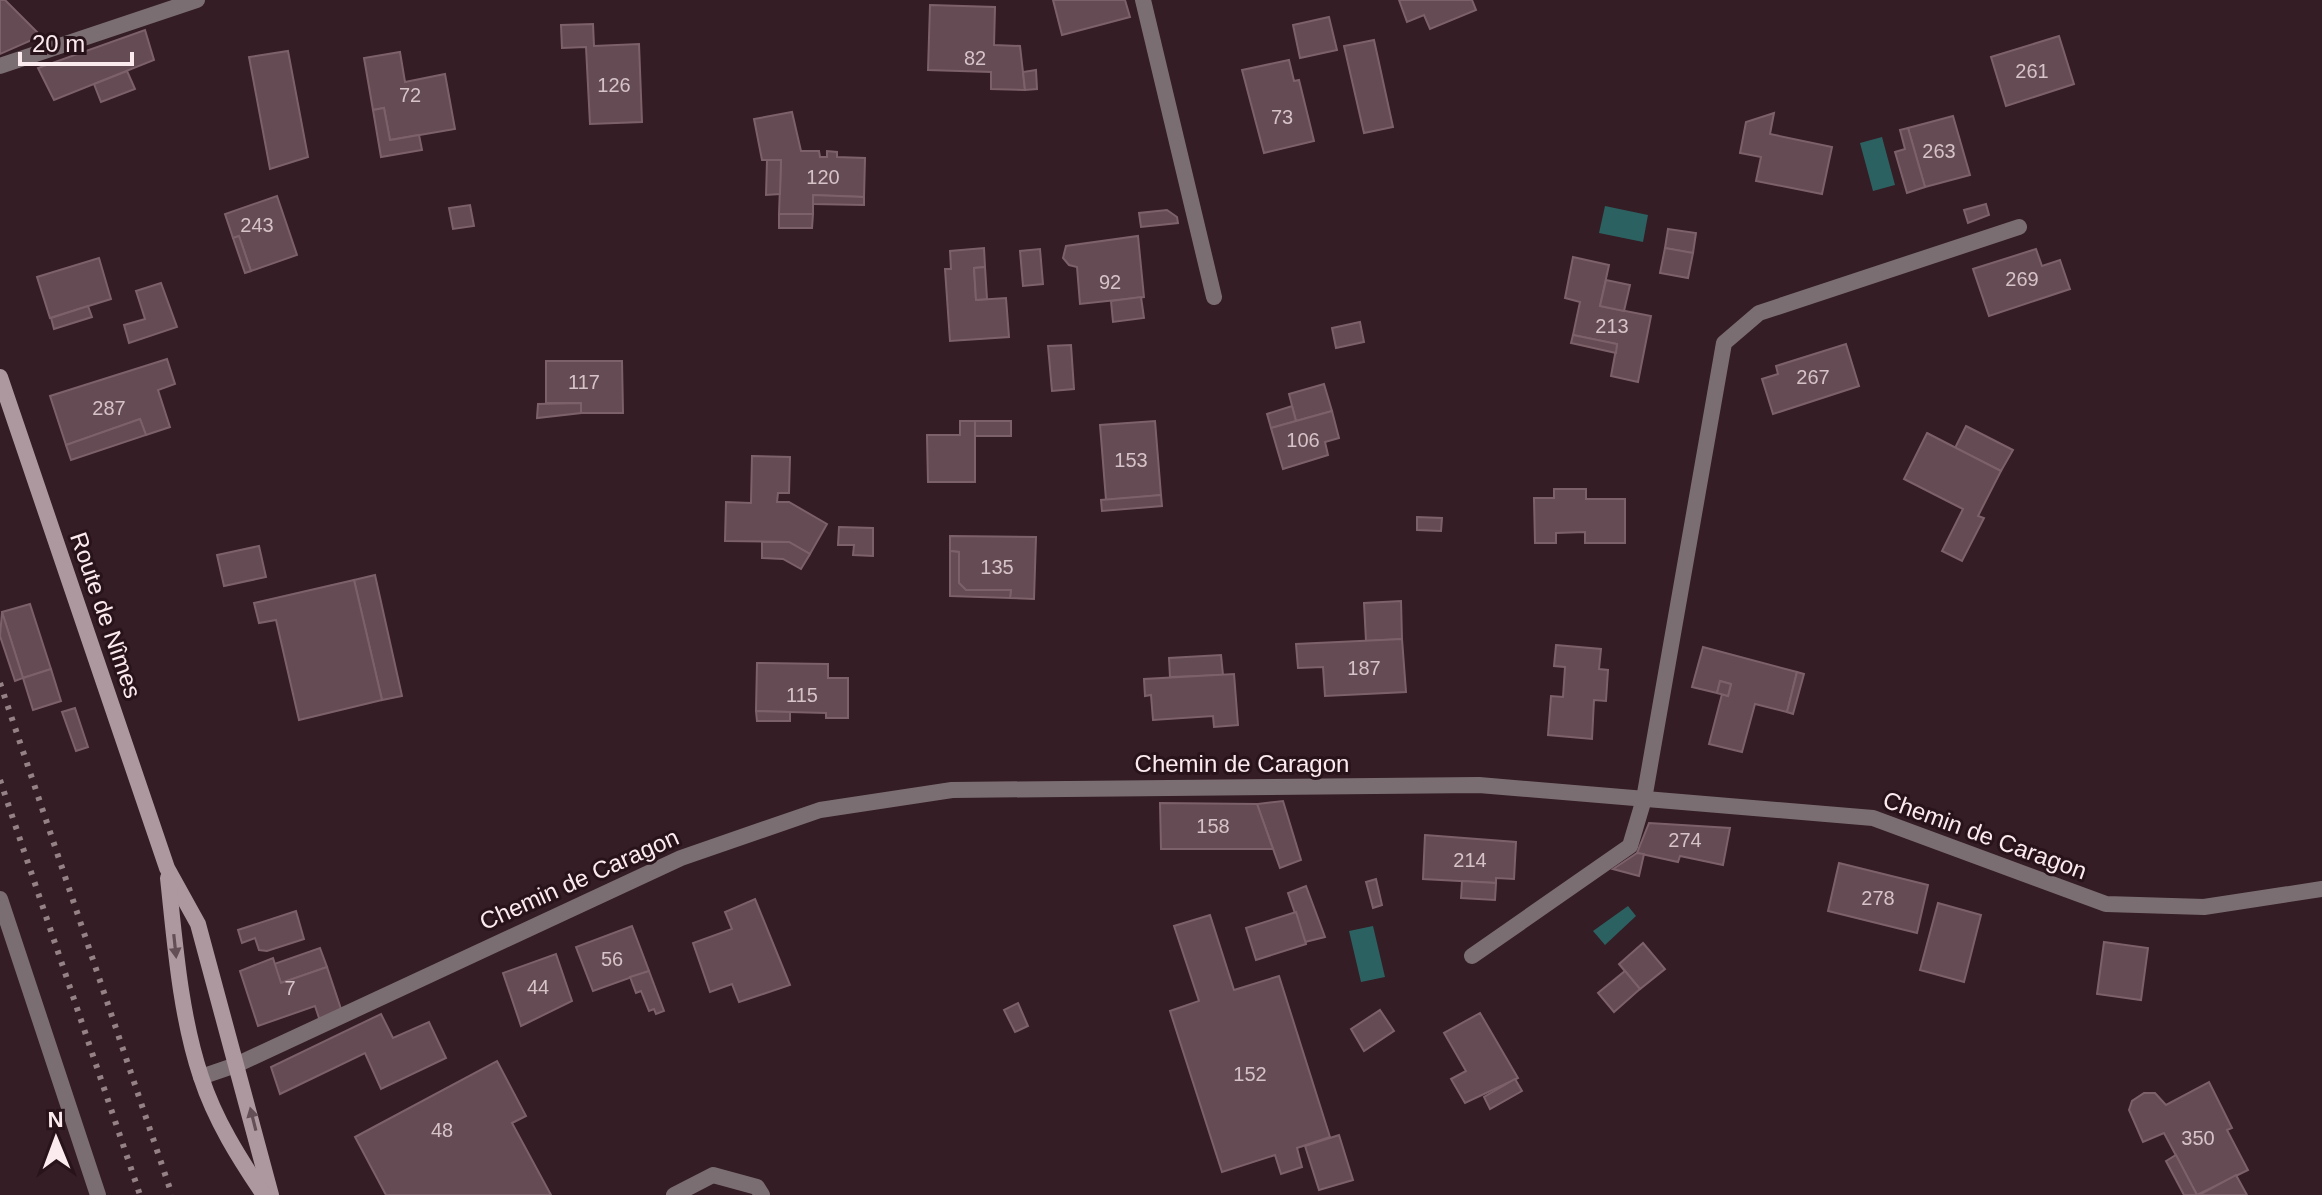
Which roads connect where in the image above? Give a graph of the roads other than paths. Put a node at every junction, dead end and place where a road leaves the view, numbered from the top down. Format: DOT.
graph roads {
  1 [pos="197,0"];
  2 [pos="1143,0"];
  3 [pos="0,66"];
  4 [pos="2019,227"];
  5 [pos="1214,297"];
  6 [pos="0,377"];
  7 [pos="1644,799"];
  8 [pos="167,868"];
  9 [pos="2322,889"];
  10 [pos="0,899"];
  11 [pos="1472,956"];
  12 [pos="236,1065"];
  13 [pos="201,1077"];
  14 [pos="98,1195"];
  15 [pos="264,1195"];
  16 [pos="271,1195"];
  17 [pos="674,1195"];
  18 [pos="762,1195"];
  1 -- 3 [label="street"];
  2 -- 5 [label="street"];
  4 -- 7 [label="street"];
  6 -- 8 [label="main road, Route de Nîmes"];
  7 -- 9 [label="street, Chemin de Caragon"];
  7 -- 11 [label="street"];
  7 -- 12 [label="street, Chemin de Caragon"];
  8 -- 12 [label="main road, Route de Nîmes"];
  8 -- 13 [label="main road, Route de Nîmes, one-way"];
  10 -- 14 [label="street"];
  12 -- 13 [label="street, Chemin de Caragon"];
  16 -- 12 [label="main road, Route de Nîmes, one-way"];
  13 -- 15 [label="main road, Route de Nîmes"];
  17 -- 18 [label="street"];
}
